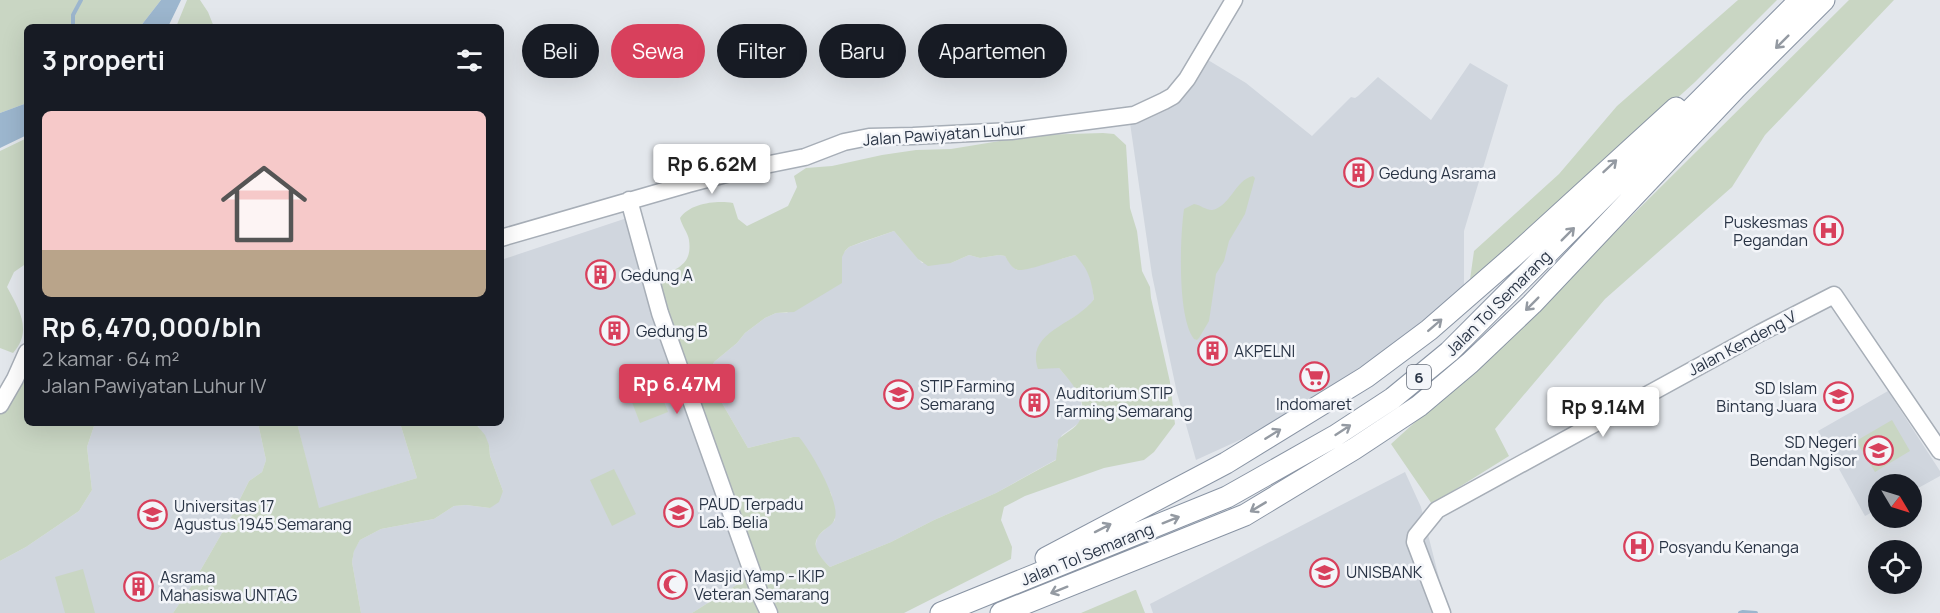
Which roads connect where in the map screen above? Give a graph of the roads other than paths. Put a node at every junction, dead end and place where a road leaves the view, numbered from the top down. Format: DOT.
graph roads {
  1 [pos="1234,0"];
  2 [pos="1800,0"];
  3 [pos="1824,0"];
  4 [pos="629,200"];
  5 [pos="504,237"];
  6 [pos="24,359"];
  7 [pos="0,405"];
  8 [pos="1940,451"];
  9 [pos="769,613"];
  10 [pos="940,613"];
  11 [pos="1000,613"];
  12 [pos="1442,613"];
  1 -- 4 [label="street, Jalan Pawiyatan Luhur"];
  10 -- 2 [label="highway, one-way"];
  10 -- 2 [label="highway, Jalan Tol Semarang / 6, one-way"];
  3 -- 11 [label="highway, Jalan Tol Semarang / 6, one-way"];
  4 -- 5 [label="street, Jalan Pawiyatan Luhur"];
  4 -- 9 [label="street"];
  6 -- 7 [label="street"];
  8 -- 12 [label="street, Jalan Kendeng V"];
}
